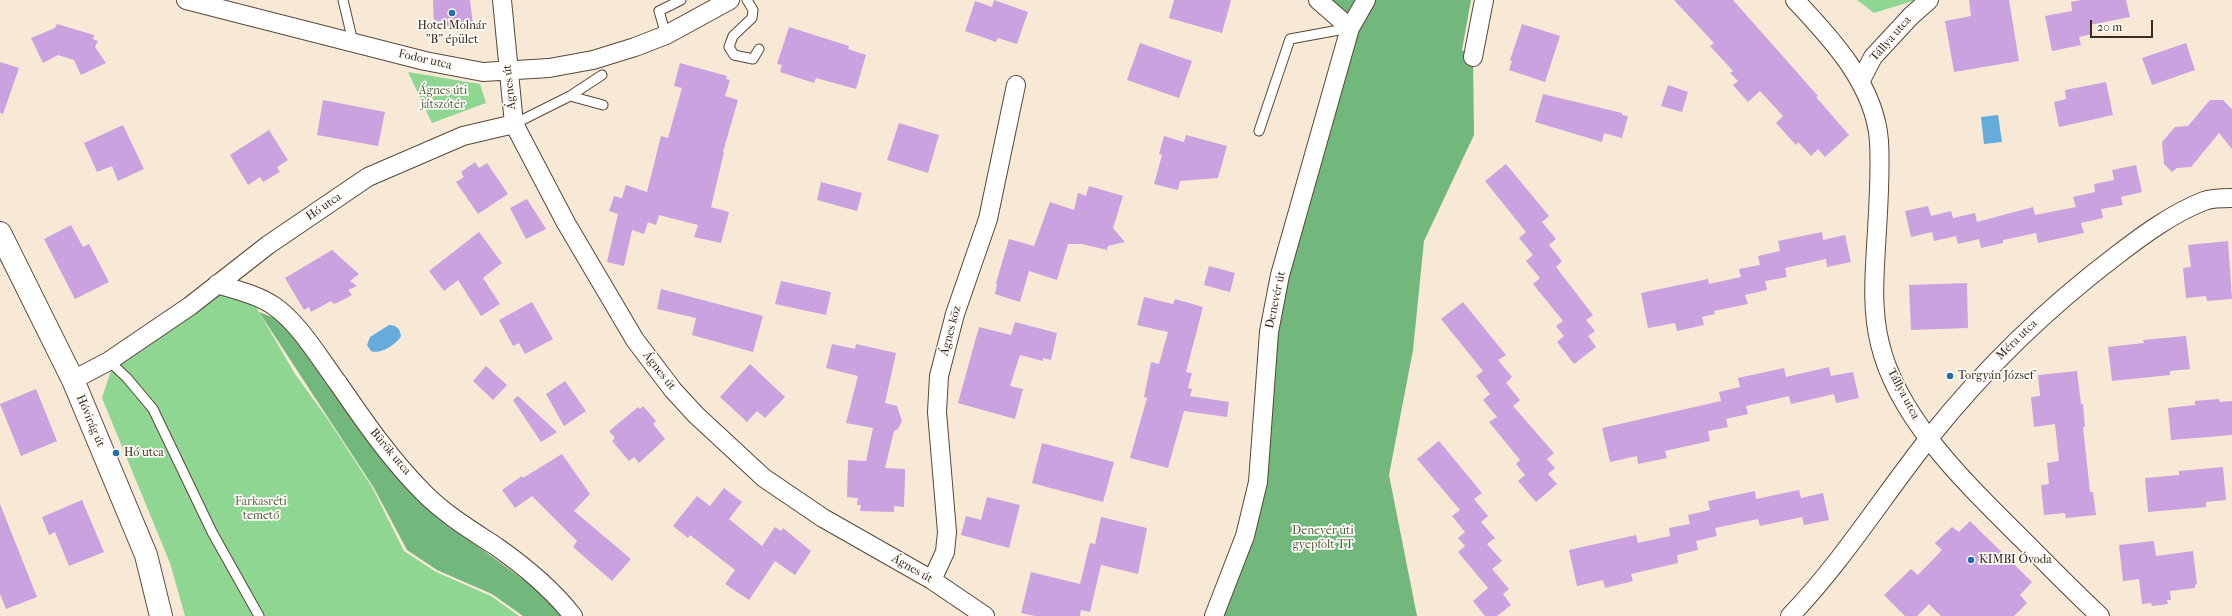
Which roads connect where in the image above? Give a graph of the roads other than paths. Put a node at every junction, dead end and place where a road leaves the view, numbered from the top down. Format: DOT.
graph roads {
  1 [pos="186,0"];
  2 [pos="343,0"];
  3 [pos="502,0"];
  4 [pos="680,0"];
  5 [pos="730,0"];
  6 [pos="747,0"];
  7 [pos="1318,0"];
  8 [pos="1366,0"];
  9 [pos="1484,0"];
  10 [pos="1795,0"];
  11 [pos="1929,0"];
  12 [pos="1350,28"];
  13 [pos="666,34"];
  14 [pos="353,42"];
  15 [pos="759,49"];
  16 [pos="1473,58"];
  17 [pos="508,71"];
  18 [pos="602,75"];
  19 [pos="1860,82"];
  20 [pos="1016,86"];
  21 [pos="570,96"];
  22 [pos="603,105"];
  23 [pos="514,124"];
  24 [pos="1259,132"];
  25 [pos="2232,198"];
  26 [pos="0,233"];
  27 [pos="217,284"];
  28 [pos="109,361"];
  29 [pos="73,380"];
  30 [pos="1929,438"];
  31 [pos="932,580"];
  32 [pos="160,616"];
  33 [pos="259,616"];
  34 [pos="573,616"];
  35 [pos="985,616"];
  36 [pos="1214,616"];
  37 [pos="1790,616"];
  38 [pos="2100,616"];
  1 -- 14 [label="street, Fodor utca"];
  2 -- 14 [label="lane"];
  3 -- 17 [label="street, Ágnes út"];
  4 -- 13 [label="lane"];
  5 -- 13 [label="street, Fodor utca"];
  6 -- 15 [label="lane"];
  7 -- 12 [label="street"];
  8 -- 12 [label="street, Denevér út"];
  9 -- 16 [label="street"];
  10 -- 19 [label="street, Tállya utca"];
  11 -- 19 [label="street, Tállya utca"];
  12 -- 24 [label="lane"];
  12 -- 36 [label="street, Denevér út"];
  13 -- 17 [label="street, Fodor utca"];
  14 -- 17 [label="street, Fodor utca"];
  17 -- 23 [label="street, Ágnes út"];
  18 -- 21 [label="lane"];
  19 -- 30 [label="street, Tállya utca"];
  20 -- 31 [label="street, Ágnes köz"];
  21 -- 22 [label="lane"];
  21 -- 23 [label="lane"];
  23 -- 27 [label="street, Hó utca"];
  23 -- 31 [label="street, Ágnes út"];
  25 -- 30 [label="street, Méra utca"];
  26 -- 29 [label="street, Hóvirág út"];
  27 -- 28 [label="street, Hó utca"];
  27 -- 34 [label="street, Bürök utca"];
  28 -- 29 [label="street, Hó utca"];
  28 -- 33 [label="lane"];
  29 -- 32 [label="street, Hóvirág út"];
  30 -- 37 [label="street, Méra utca"];
  30 -- 38 [label="street, Tállya utca"];
  31 -- 35 [label="street, Ágnes út"];
}
